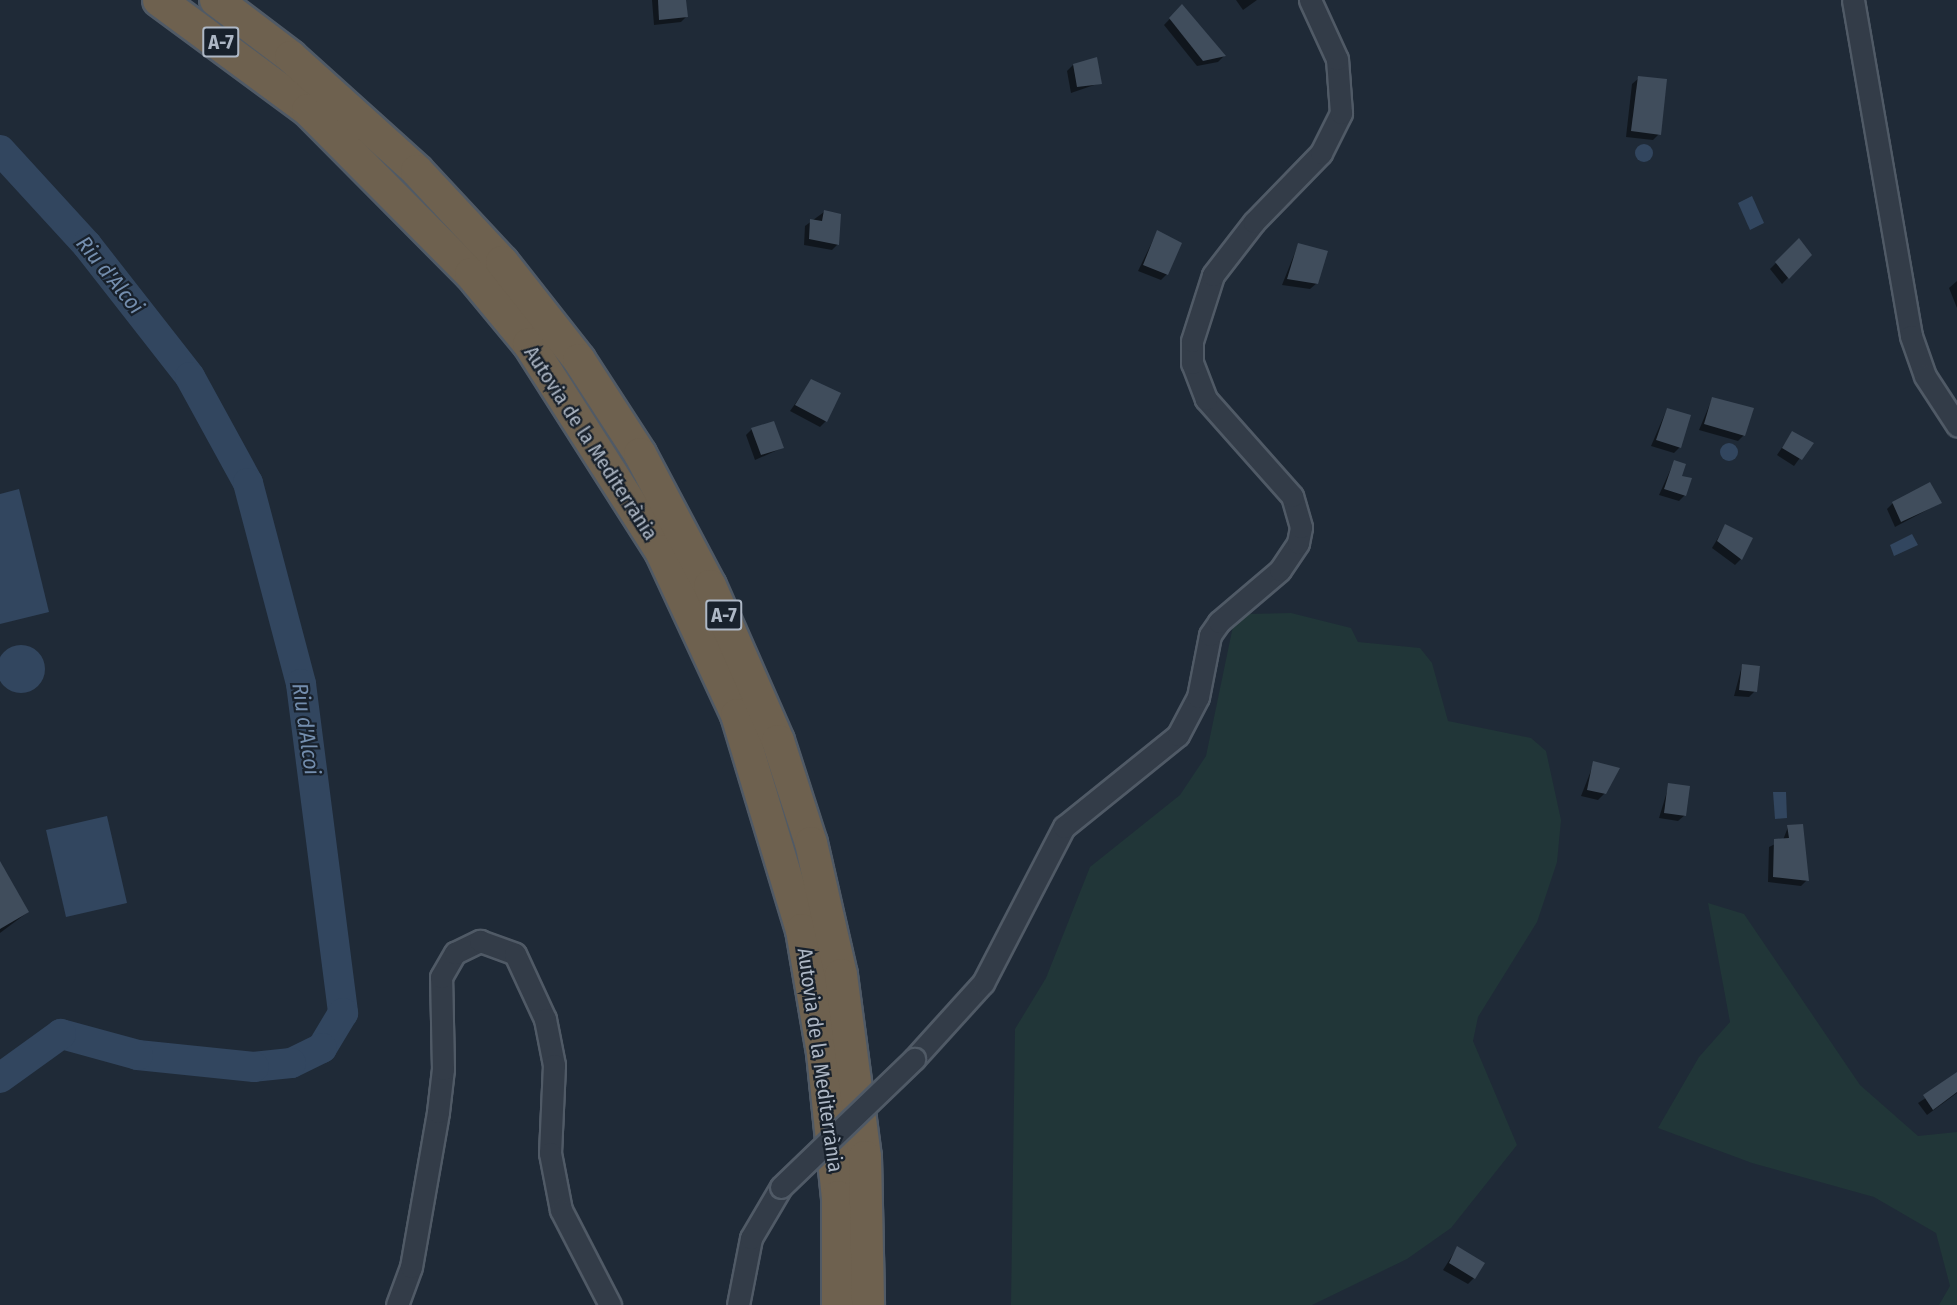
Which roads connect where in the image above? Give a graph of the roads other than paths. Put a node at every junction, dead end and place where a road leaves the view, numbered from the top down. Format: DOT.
graph roads {
  1 [pos="159,0"];
  2 [pos="216,0"];
  3 [pos="1310,0"];
  4 [pos="1852,0"];
  5 [pos="1957,425"];
  6 [pos="397,1305"];
  7 [pos="610,1305"];
  8 [pos="738,1305"];
  9 [pos="838,1305"];
  10 [pos="868,1305"];
  1 -- 9 [label="highway, Autovia de la Mediterrània / A-7"];
  2 -- 10 [label="highway, Autovia de la Mediterrània / A-7"];
  3 -- 8 [label="street, bridge"];
  4 -- 5 [label="street"];
  6 -- 7 [label="street"];
}
